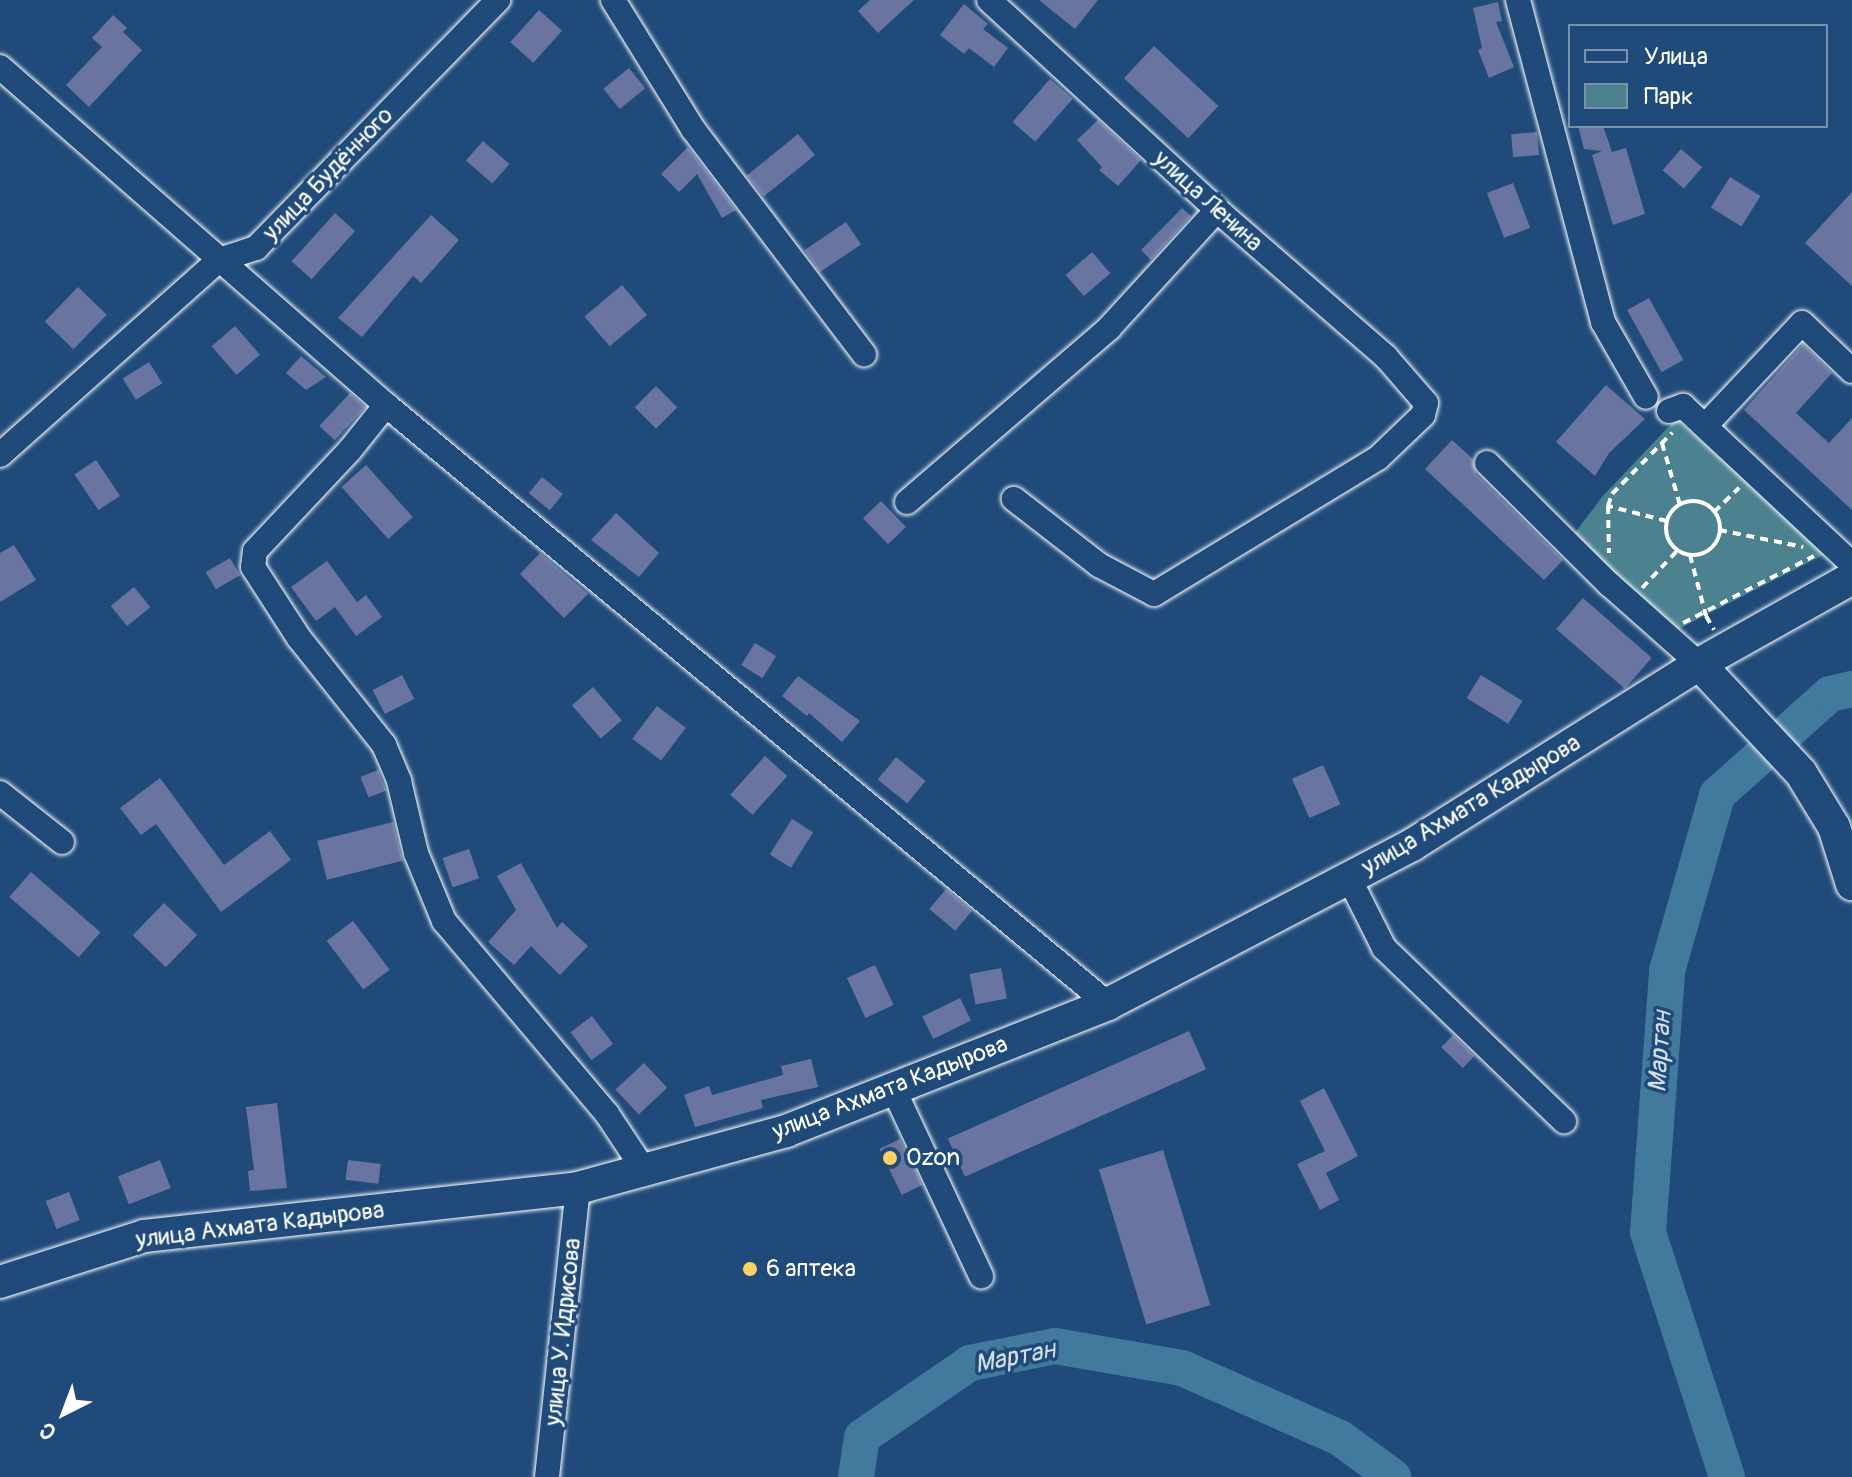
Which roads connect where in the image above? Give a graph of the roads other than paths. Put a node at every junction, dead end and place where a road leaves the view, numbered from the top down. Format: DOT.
graph roads {
  1 [pos="498,0"];
  2 [pos="613,0"];
  3 [pos="989,0"];
  4 [pos="1518,0"];
  5 [pos="0,67"];
  6 [pos="1217,210"];
  7 [pos="219,260"];
  8 [pos="864,354"];
  9 [pos="1852,371"];
  10 [pos="1646,397"];
  11 [pos="386,405"];
  12 [pos="1674,419"];
  13 [pos="1705,426"];
  14 [pos="0,455"];
  15 [pos="1487,463"];
  16 [pos="1014,499"];
  17 [pos="907,502"];
  18 [pos="1852,564"];
  19 [pos="1852,578"];
  20 [pos="1699,664"];
  21 [pos="0,793"];
  22 [pos="62,842"];
  23 [pos="1349,878"];
  24 [pos="1852,884"];
  25 [pos="1108,1004"];
  26 [pos="893,1088"];
  27 [pos="1564,1121"];
  28 [pos="644,1170"];
  29 [pos="578,1188"];
  30 [pos="981,1276"];
  31 [pos="0,1282"];
  32 [pos="547,1477"];
  1 -- 7 [label="street, улица Будённого"];
  2 -- 8 [label="street"];
  3 -- 6 [label="street, улица Ленина"];
  4 -- 10 [label="street"];
  5 -- 7 [label="street"];
  6 -- 16 [label="street, улица Ленина"];
  6 -- 17 [label="street"];
  7 -- 11 [label="street"];
  7 -- 14 [label="street, улица Будённого"];
  9 -- 13 [label="street"];
  11 -- 25 [label="street"];
  11 -- 28 [label="street"];
  12 -- 13 [label="street"];
  13 -- 18 [label="street"];
  15 -- 20 [label="street"];
  19 -- 20 [label="main road, улица Ахмата Кадырова"];
  20 -- 23 [label="main road, улица Ахмата Кадырова"];
  20 -- 24 [label="main road"];
  21 -- 22 [label="street"];
  23 -- 25 [label="main road, улица Ахмата Кадырова"];
  23 -- 27 [label="street"];
  25 -- 26 [label="main road, улица Ахмата Кадырова"];
  26 -- 28 [label="main road, улица Ахмата Кадырова"];
  26 -- 30 [label="street"];
  28 -- 29 [label="main road, улица Ахмата Кадырова"];
  29 -- 31 [label="main road, улица Ахмата Кадырова"];
  29 -- 32 [label="street, улица У. Идрисова"];
}
